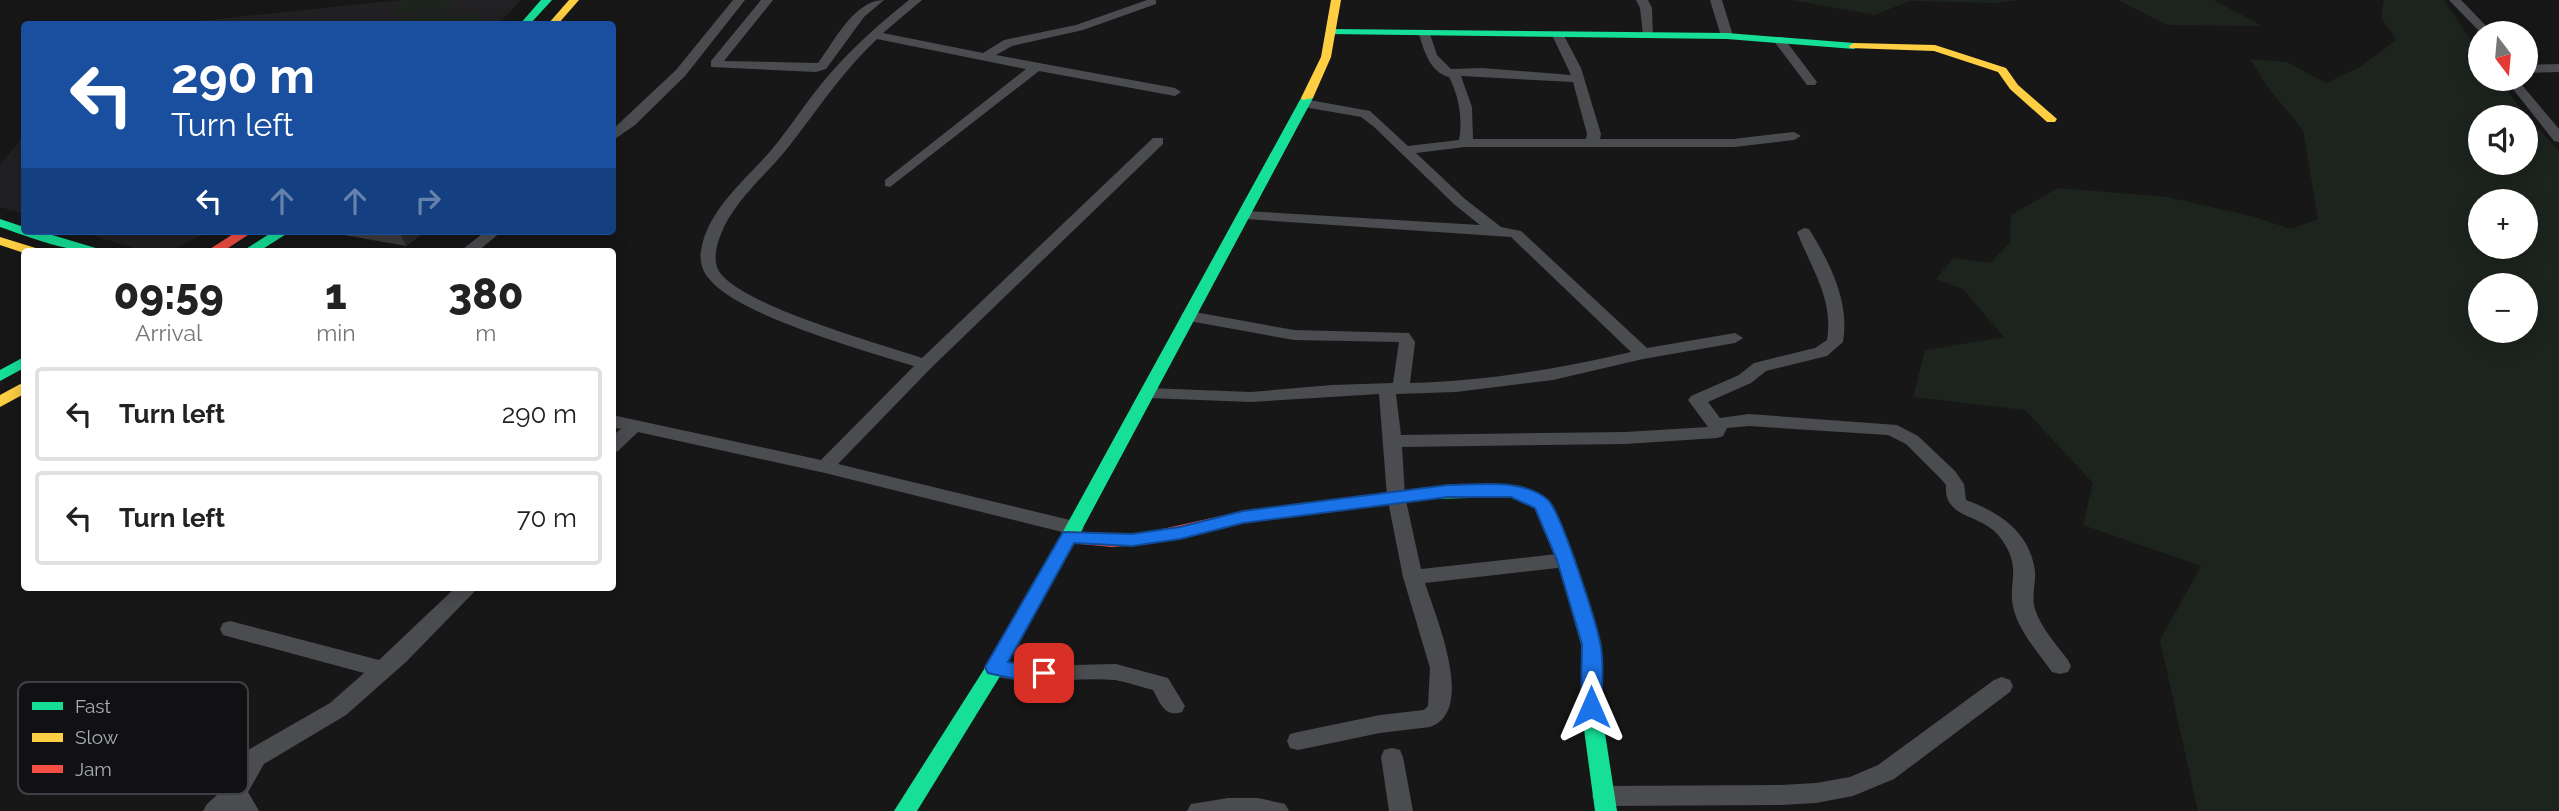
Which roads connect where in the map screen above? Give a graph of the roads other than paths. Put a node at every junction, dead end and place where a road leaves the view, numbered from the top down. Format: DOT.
graph roads {
  1 [pos="547,0"];
  2 [pos="574,0"];
  3 [pos="739,0"];
  4 [pos="767,0"];
  5 [pos="878,0"];
  6 [pos="916,0"];
  7 [pos="1336,0"];
  8 [pos="1642,0"];
  9 [pos="1716,0"];
  10 [pos="2455,0"];
  11 [pos="1152,2"];
  12 [pos="528,21"];
  13 [pos="556,21"];
  14 [pos="2475,21"];
  15 [pos="1332,32"];
  16 [pos="1425,34"];
  17 [pos="1558,34"];
  18 [pos="876,35"];
  19 [pos="1648,35"];
  20 [pos="1727,36"];
  21 [pos="1779,40"];
  22 [pos="985,57"];
  23 [pos="686,68"];
  24 [pos="1035,68"];
  25 [pos="2559,68"];
  26 [pos="2538,69"];
  27 [pos="1453,73"];
  28 [pos="832,79"];
  29 [pos="1578,79"];
  30 [pos="1811,82"];
  31 [pos="2521,91"];
  32 [pos="1175,92"];
  33 [pos="1304,103"];
  34 [pos="2051,119"];
  35 [pos="616,133"];
  36 [pos="1794,136"];
  37 [pos="2559,138"];
  38 [pos="1158,141"];
  39 [pos="1465,143"];
  40 [pos="1592,144"];
  41 [pos="1405,150"];
  42 [pos="890,183"];
  43 [pos="1246,215"];
  44 [pos="0,223"];
  45 [pos="21,230"];
  46 [pos="1496,230"];
  47 [pos="1804,232"];
  48 [pos="38,235"];
  49 [pos="240,235"];
  50 [pos="277,235"];
  51 [pos="490,235"];
  52 [pos="0,242"];
  53 [pos="21,248"];
  54 [pos="81,248"];
  55 [pos="219,248"];
  56 [pos="255,248"];
  57 [pos="472,248"];
  58 [pos="1189,316"];
  59 [pos="1735,338"];
  60 [pos="1643,354"];
  61 [pos="21,364"];
  62 [pos="925,364"];
  63 [pos="0,376"];
  64 [pos="21,389"];
  65 [pos="1394,390"];
  66 [pos="1148,393"];
  67 [pos="0,402"];
  68 [pos="616,422"];
  69 [pos="1716,425"];
  70 [pos="634,426"];
  71 [pos="1393,441"];
  72 [pos="616,443"];
  73 [pos="825,467"];
  74 [pos="1396,496"];
  75 [pos="1072,532"];
  76 [pos="1566,560"];
  77 [pos="1413,577"];
  78 [pos="465,591"];
  79 [pos="230,629"];
  80 [pos="2060,666"];
  81 [pos="995,667"];
  82 [pos="383,670"];
  83 [pos="2002,686"];
  84 [pos="1174,706"];
  85 [pos="1298,741"];
  86 [pos="1392,757"];
  87 [pos="248,781"];
  88 [pos="241,802"];
  89 [pos="1605,803"];
  90 [pos="215,811"];
  91 [pos="905,811"];
  92 [pos="1199,811"];
  93 [pos="1276,811"];
  94 [pos="1401,811"];
  1 -- 12 [label="street"];
  2 -- 13 [label="street"];
  3 -- 23 [label="street"];
  4 -- 5 [label="street"];
  6 -- 18 [label="street"];
  7 -- 15 [label="street"];
  8 -- 19 [label="street"];
  9 -- 20 [label="street"];
  10 -- 14 [label="street"];
  11 -- 22 [label="street"];
  15 -- 16 [label="street"];
  15 -- 33 [label="street"];
  16 -- 17 [label="street"];
  16 -- 27 [label="street"];
  17 -- 19 [label="street"];
  17 -- 29 [label="street"];
  18 -- 22 [label="street"];
  18 -- 28 [label="street"];
  19 -- 20 [label="street"];
  20 -- 21 [label="street"];
  21 -- 30 [label="street"];
  21 -- 34 [label="street"];
  22 -- 24 [label="street"];
  23 -- 28 [label="street"];
  23 -- 35 [label="street"];
  24 -- 32 [label="street"];
  24 -- 42 [label="street"];
  25 -- 26 [label="street"];
  27 -- 29 [label="street"];
  27 -- 39 [label="street"];
  28 -- 62 [label="street"];
  29 -- 40 [label="street"];
  31 -- 37 [label="street"];
  33 -- 41 [label="street"];
  33 -- 43 [label="street"];
  36 -- 40 [label="street"];
  38 -- 62 [label="street"];
  39 -- 40 [label="street"];
  39 -- 41 [label="street"];
  41 -- 46 [label="street"];
  43 -- 46 [label="street"];
  43 -- 58 [label="street"];
  44 -- 45 [label="street"];
  46 -- 60 [label="street"];
  47 -- 69 [label="street"];
  48 -- 54 [label="street"];
  49 -- 55 [label="street"];
  50 -- 56 [label="street"];
  51 -- 57 [label="street"];
  52 -- 53 [label="street"];
  58 -- 65 [label="street"];
  58 -- 66 [label="street"];
  59 -- 60 [label="street"];
  60 -- 65 [label="street"];
  61 -- 63 [label="street"];
  62 -- 73 [label="street"];
  64 -- 67 [label="street"];
  65 -- 66 [label="street"];
  65 -- 71 [label="street"];
  66 -- 75 [label="street"];
  68 -- 70 [label="street"];
  69 -- 71 [label="street"];
  69 -- 80 [label="street"];
  70 -- 72 [label="street"];
  70 -- 73 [label="street"];
  71 -- 74 [label="street"];
  73 -- 75 [label="street"];
  74 -- 75 [label="street"];
  74 -- 76 [label="street"];
  74 -- 77 [label="street"];
  75 -- 81 [label="street"];
  76 -- 77 [label="street"];
  76 -- 89 [label="street"];
  77 -- 85 [label="street"];
  78 -- 82 [label="street"];
  79 -- 82 [label="street"];
  81 -- 84 [label="street"];
  81 -- 91 [label="street"];
  82 -- 87 [label="street"];
  83 -- 89 [label="street"];
  86 -- 94 [label="street"];
  88 -- 90 [label="street"];
  92 -- 93 [label="street"];
}
